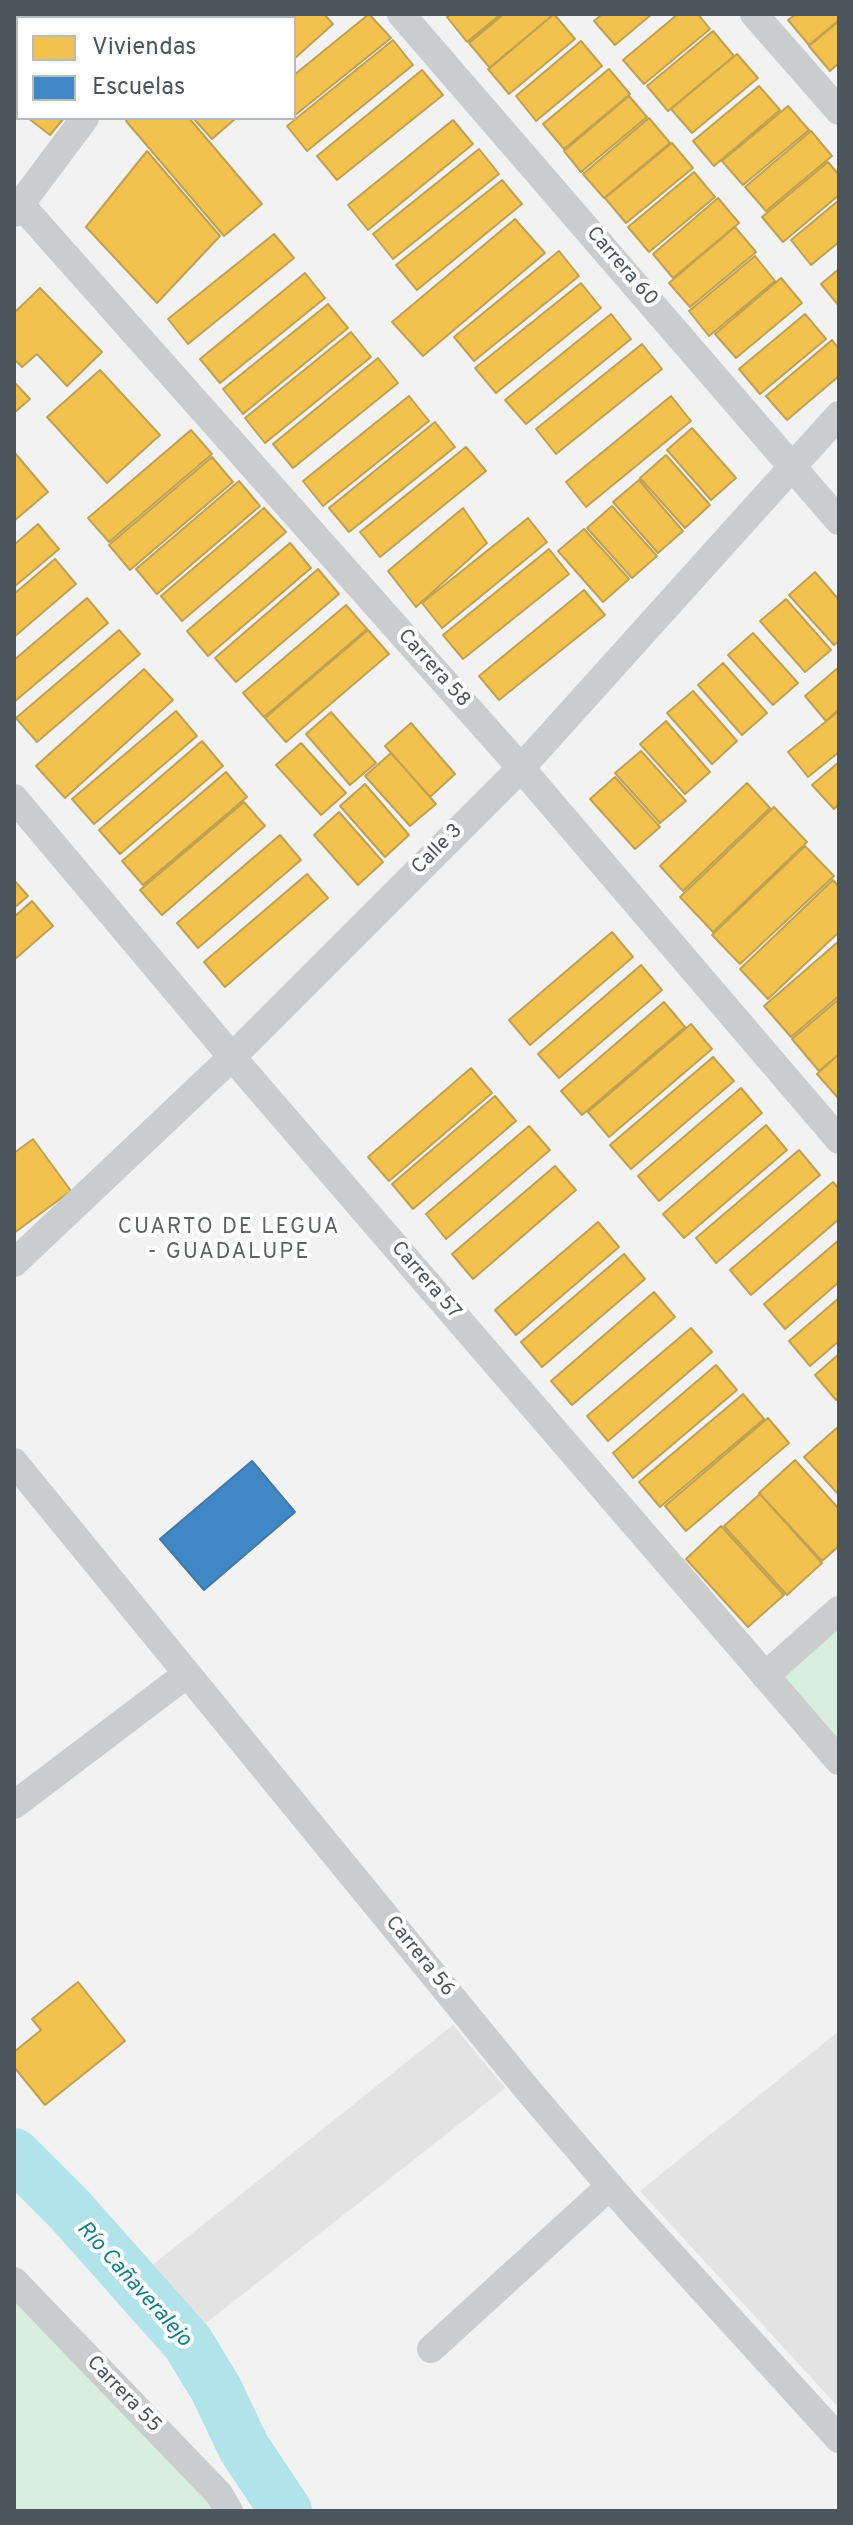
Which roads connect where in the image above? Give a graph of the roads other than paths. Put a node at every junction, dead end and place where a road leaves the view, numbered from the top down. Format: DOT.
graph roads {
  1 [pos="401,14"];
  2 [pos="754,14"];
  3 [pos="839,111"];
  4 [pos="84,120"];
  5 [pos="17,209"];
  6 [pos="839,415"];
  7 [pos="793,465"];
  8 [pos="839,521"];
  9 [pos="521,768"];
  10 [pos="14,798"];
  11 [pos="232,1057"];
  12 [pos="839,1140"];
  13 [pos="14,1263"];
  14 [pos="14,1462"];
  15 [pos="839,1610"];
  16 [pos="187,1674"];
  17 [pos="765,1676"];
  18 [pos="839,1761"];
  19 [pos="14,1805"];
  20 [pos="610,2186"];
  21 [pos="14,2281"];
  22 [pos="431,2349"];
  23 [pos="839,2439"];
  24 [pos="229,2511"];
  1 -- 7 [label="street, Carrera 60"];
  2 -- 3 [label="street"];
  4 -- 5 [label="street"];
  5 -- 9 [label="street, Carrera 58"];
  6 -- 7 [label="street, Calle 3"];
  7 -- 8 [label="street, Carrera 60"];
  7 -- 9 [label="street, Calle 3"];
  9 -- 11 [label="street, Calle 3"];
  9 -- 12 [label="street, Carrera 58"];
  10 -- 11 [label="street, Carrera 57"];
  11 -- 13 [label="street, Calle 3"];
  11 -- 17 [label="street, Carrera 57"];
  14 -- 16 [label="street, Carrera 56"];
  15 -- 17 [label="street"];
  16 -- 19 [label="street"];
  16 -- 20 [label="street, Carrera 56"];
  17 -- 18 [label="street, Carrera 57"];
  20 -- 22 [label="street"];
  20 -- 23 [label="street, Carrera 56"];
  21 -- 24 [label="street, Carrera 55"];
}
